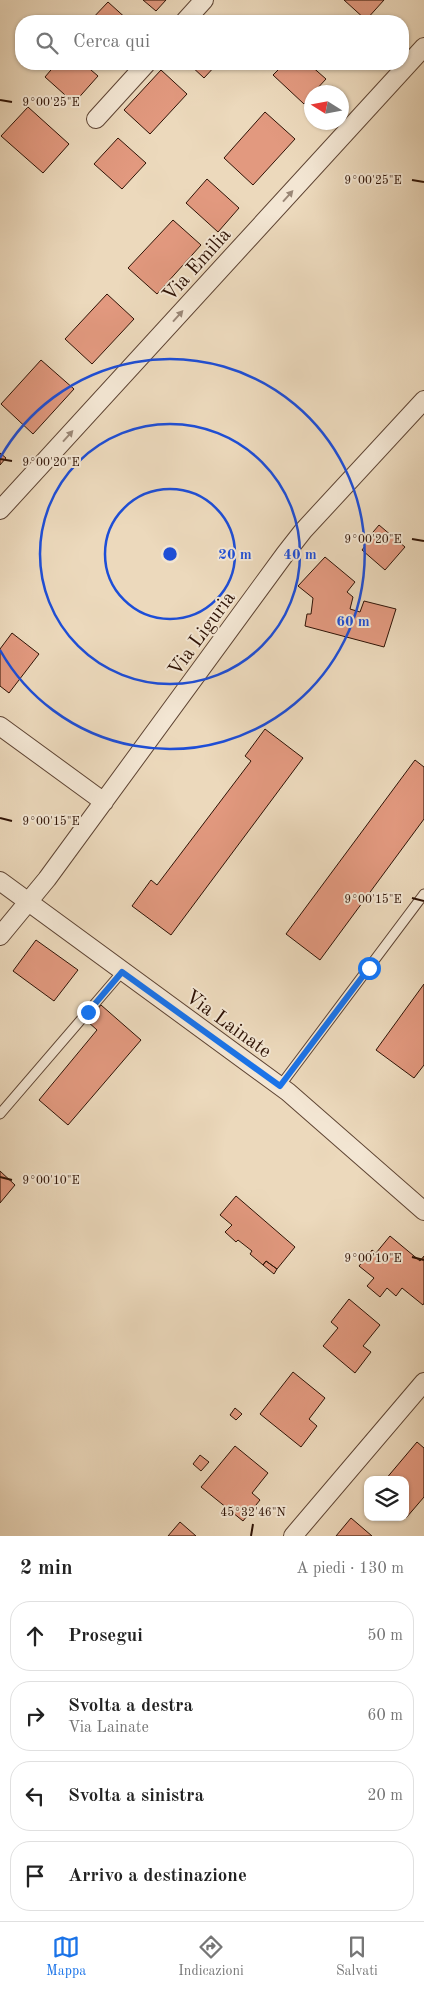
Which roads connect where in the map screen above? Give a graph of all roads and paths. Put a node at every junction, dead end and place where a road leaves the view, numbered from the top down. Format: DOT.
graph roads {
  1 [pos="204,0"];
  2 [pos="190,15"];
  3 [pos="424,47"];
  4 [pos="409,63"];
  5 [pos="141,70"];
  6 [pos="403,70"];
  7 [pos="96,119"];
  8 [pos="424,400"];
  9 [pos="0,510"];
  10 [pos="0,726"];
  11 [pos="104,802"];
  12 [pos="0,881"];
  13 [pos="424,894"];
  14 [pos="28,902"];
  15 [pos="0,936"];
  16 [pos="122,972"];
  17 [pos="280,1086"];
  18 [pos="0,1114"];
  19 [pos="424,1211"];
  20 [pos="424,1382"];
  21 [pos="293,1536"];
  1 -- 2 [label="street"];
  4 -- 3 [label="street, Via Emilia, one-way"];
  5 -- 7 [label="street"];
  9 -- 6 [label="street, Via Emilia, one-way"];
  8 -- 11 [label="street, Via Liguria"];
  10 -- 11 [label="street"];
  11 -- 14 [label="street, Via Liguria"];
  12 -- 14 [label="street, Via Lainate"];
  13 -- 17 [label="lane"];
  14 -- 15 [label="street, Via Liguria"];
  14 -- 16 [label="street, Via Lainate"];
  16 -- 17 [label="street, Via Lainate"];
  16 -- 18 [label="lane"];
  17 -- 19 [label="street, Via Lainate"];
  20 -- 21 [label="street"];
}
